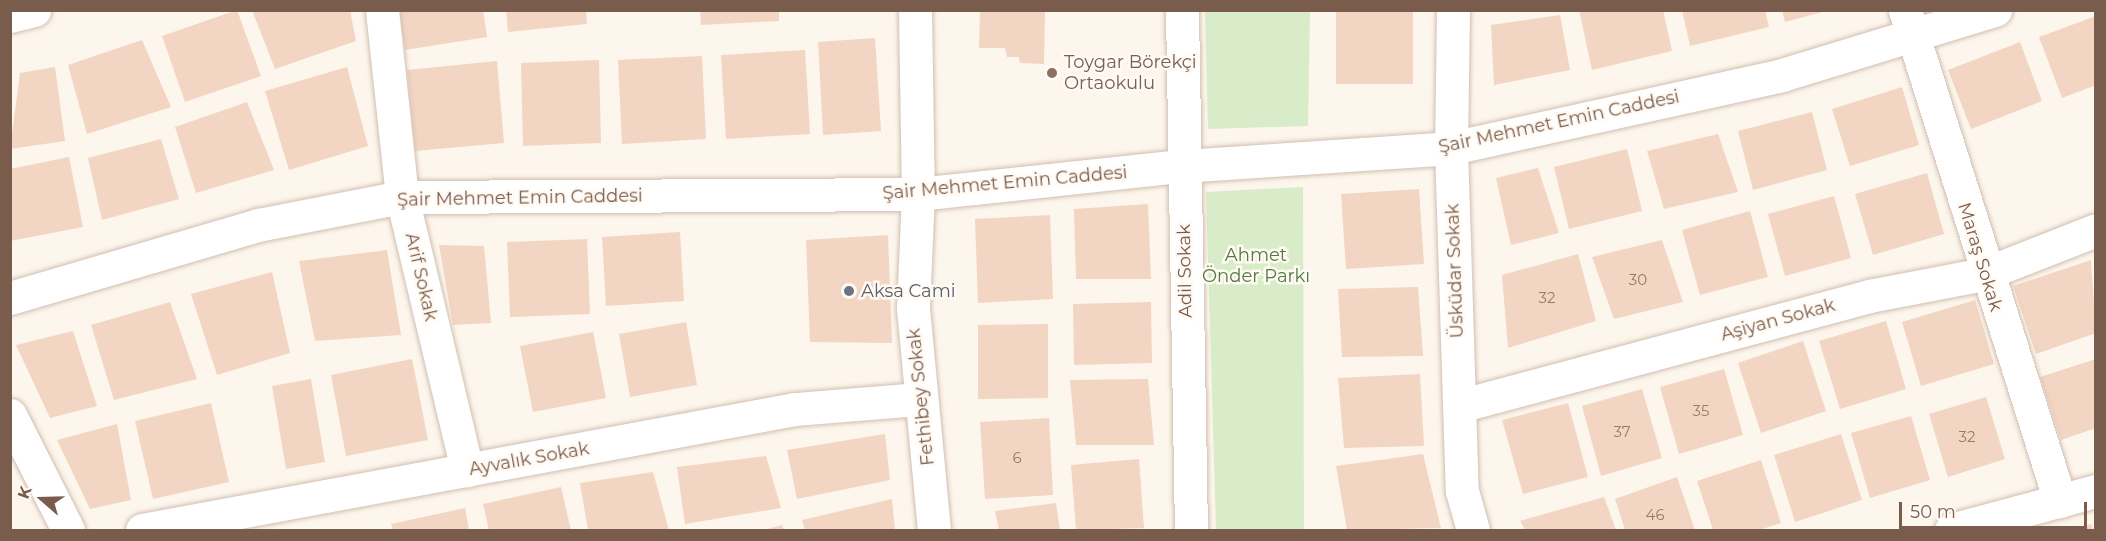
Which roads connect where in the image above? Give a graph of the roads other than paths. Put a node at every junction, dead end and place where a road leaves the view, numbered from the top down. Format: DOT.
graph roads {
  1 [pos="34,10"];
  2 [pos="382,10"];
  3 [pos="915,10"];
  4 [pos="1182,10"];
  5 [pos="1453,10"];
  6 [pos="1995,10"];
  7 [pos="10,16"];
  8 [pos="1910,23"];
  9 [pos="1451,148"];
  10 [pos="1182,166"];
  11 [pos="918,194"];
  12 [pos="402,197"];
  13 [pos="2096,230"];
  14 [pos="1984,274"];
  15 [pos="10,298"];
  16 [pos="918,399"];
  17 [pos="1459,406"];
  18 [pos="10,415"];
  19 [pos="467,470"];
  20 [pos="2096,491"];
  21 [pos="2060,501"];
  22 [pos="68,531"];
  23 [pos="142,531"];
  24 [pos="934,531"];
  25 [pos="1191,531"];
  26 [pos="1473,531"];
  27 [pos="1951,531"];
  1 -- 7 [label="street"];
  2 -- 12 [label="street, Arif Sokak"];
  3 -- 11 [label="street, Fethibey Sokak"];
  4 -- 10 [label="street, Adil Sokak"];
  5 -- 9 [label="street, Üsküdar Sokak"];
  6 -- 8 [label="street, Şair Mehmet Emin Caddesi"];
  8 -- 9 [label="street, Şair Mehmet Emin Caddesi"];
  8 -- 14 [label="street, Maraş Sokak"];
  9 -- 10 [label="street, Şair Mehmet Emin Caddesi"];
  9 -- 17 [label="street, Üsküdar Sokak"];
  10 -- 11 [label="street, Şair Mehmet Emin Caddesi"];
  10 -- 25 [label="street, Adil Sokak"];
  11 -- 12 [label="street, Şair Mehmet Emin Caddesi"];
  11 -- 16 [label="street, Fethibey Sokak"];
  12 -- 15 [label="street, Şair Mehmet Emin Caddesi"];
  12 -- 19 [label="street, Arif Sokak"];
  13 -- 14 [label="street, Aşiyan Sokak"];
  14 -- 17 [label="street, Aşiyan Sokak"];
  14 -- 21 [label="street, Maraş Sokak"];
  16 -- 19 [label="street, Ayvalık Sokak"];
  16 -- 24 [label="street, Fethibey Sokak"];
  17 -- 26 [label="street, Üsküdar Sokak"];
  18 -- 22 [label="street"];
  19 -- 23 [label="street, Ayvalık Sokak"];
  20 -- 21 [label="street"];
  21 -- 27 [label="street"];
}
